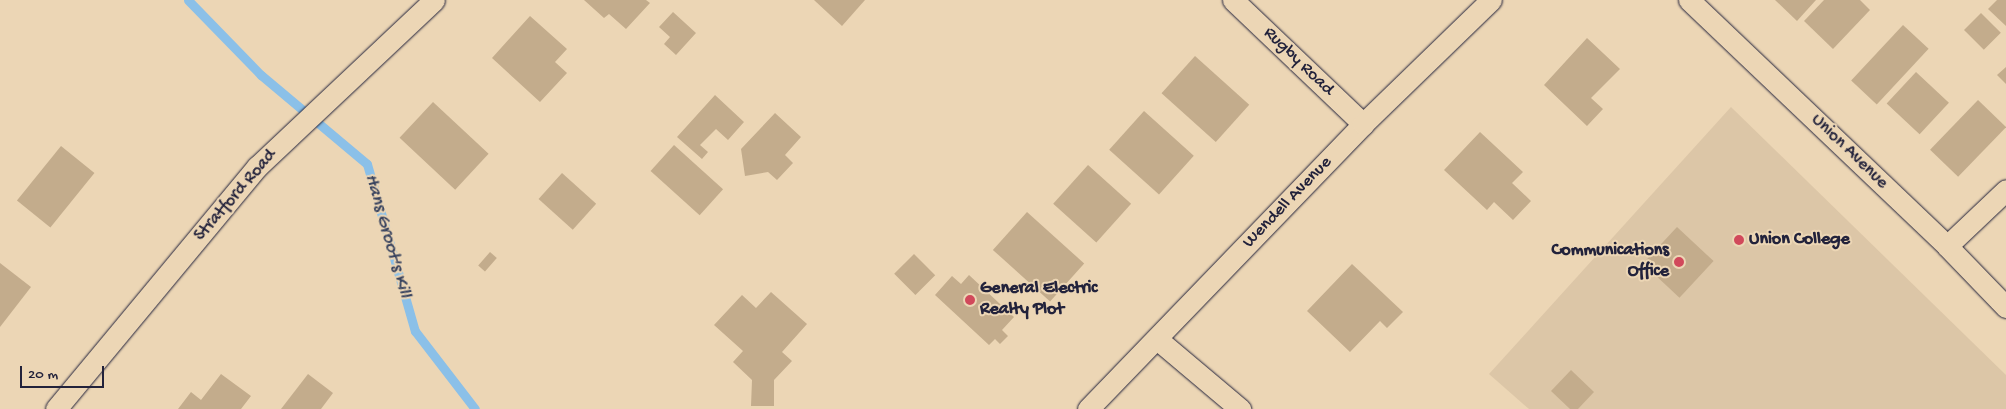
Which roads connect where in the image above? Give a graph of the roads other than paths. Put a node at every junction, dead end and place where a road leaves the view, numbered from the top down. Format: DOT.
graph roads {
  1 [pos="434,0"];
  2 [pos="1233,0"];
  3 [pos="1491,0"];
  4 [pos="1689,0"];
  5 [pos="1363,124"];
  6 [pos="2006,190"];
  7 [pos="1947,246"];
  8 [pos="2006,307"];
  9 [pos="1157,339"];
  10 [pos="56,409"];
  11 [pos="1088,409"];
  12 [pos="1240,409"];
  1 -- 10 [label="street, Stratford Road"];
  2 -- 5 [label="street, Rugby Road"];
  3 -- 5 [label="street, Wendell Avenue"];
  4 -- 7 [label="street, Union Avenue"];
  5 -- 9 [label="street, Wendell Avenue"];
  6 -- 7 [label="street"];
  7 -- 8 [label="street, Union Avenue"];
  9 -- 11 [label="street, Wendell Avenue"];
  9 -- 12 [label="street"];
}
